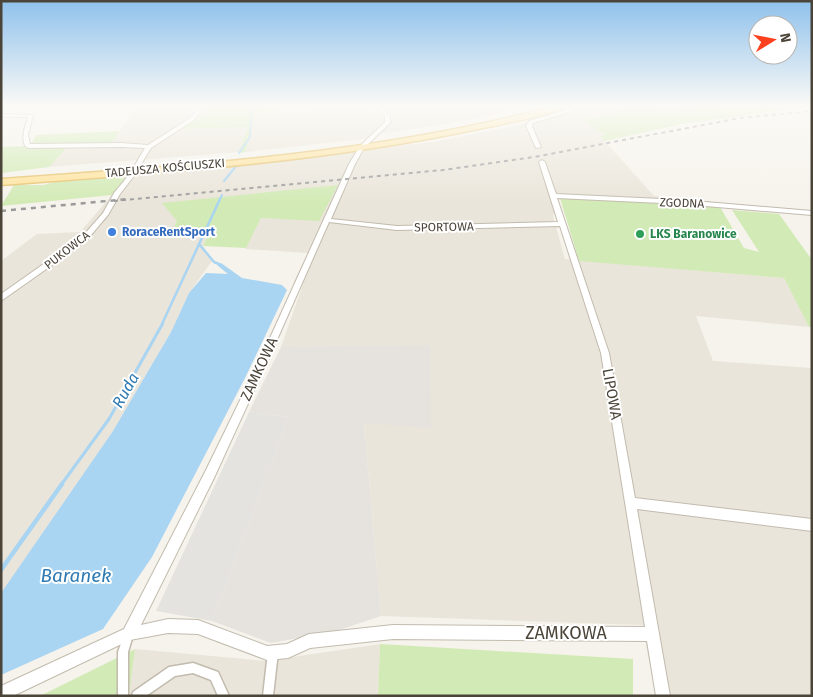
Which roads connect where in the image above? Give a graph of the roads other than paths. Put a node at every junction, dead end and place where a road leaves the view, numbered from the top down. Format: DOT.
graph roads {
  1 [pos="25,139"];
  2 [pos="162,139"];
  3 [pos="371,139"];
  4 [pos="395,139"];
  5 [pos="408,139"];
  6 [pos="534,139"];
  7 [pos="365,144"];
  8 [pos="149,147"];
  9 [pos="538,147"];
  10 [pos="542,162"];
  11 [pos="136,168"];
  12 [pos="1,176"];
  13 [pos="1,182"];
  14 [pos="553,196"];
  15 [pos="812,213"];
  16 [pos="326,220"];
  17 [pos="562,224"];
  18 [pos="1,298"];
  19 [pos="631,503"];
  20 [pos="812,524"];
  21 [pos="128,634"];
  22 [pos="652,634"];
  23 [pos="273,652"];
  24 [pos="1,694"];
  25 [pos="123,696"];
  26 [pos="137,696"];
  27 [pos="224,696"];
  28 [pos="268,696"];
  29 [pos="663,696"];
  1 -- 8 [label="street"];
  2 -- 8 [label="street"];
  3 -- 7 [label="street, ZAMKOWA"];
  4 -- 7 [label="main road, TADEUSZA KOŚCIUSZKI"];
  5 -- 7 [label="main road, TADEUSZA KOŚCIUSZKI"];
  6 -- 9 [label="street"];
  7 -- 11 [label="main road, TADEUSZA KOŚCIUSZKI"];
  7 -- 16 [label="street, ZAMKOWA"];
  8 -- 11 [label="street, PUKOWCA"];
  10 -- 14 [label="street, LIPOWA"];
  11 -- 12 [label="main road, TADEUSZA KOŚCIUSZKI"];
  11 -- 13 [label="main road, TADEUSZA KOŚCIUSZKI"];
  11 -- 18 [label="street, PUKOWCA"];
  14 -- 15 [label="street, ZGODNA"];
  14 -- 17 [label="street, LIPOWA"];
  16 -- 17 [label="street, SPORTOWA"];
  16 -- 21 [label="street, ZAMKOWA"];
  17 -- 19 [label="street, LIPOWA"];
  19 -- 20 [label="street"];
  19 -- 22 [label="street, LIPOWA"];
  21 -- 23 [label="street, ZAMKOWA"];
  21 -- 24 [label="street, ZAMKOWA"];
  21 -- 25 [label="street"];
  22 -- 23 [label="street, ZAMKOWA"];
  22 -- 29 [label="street, LIPOWA"];
  23 -- 28 [label="street"];
  26 -- 27 [label="street"];
}
